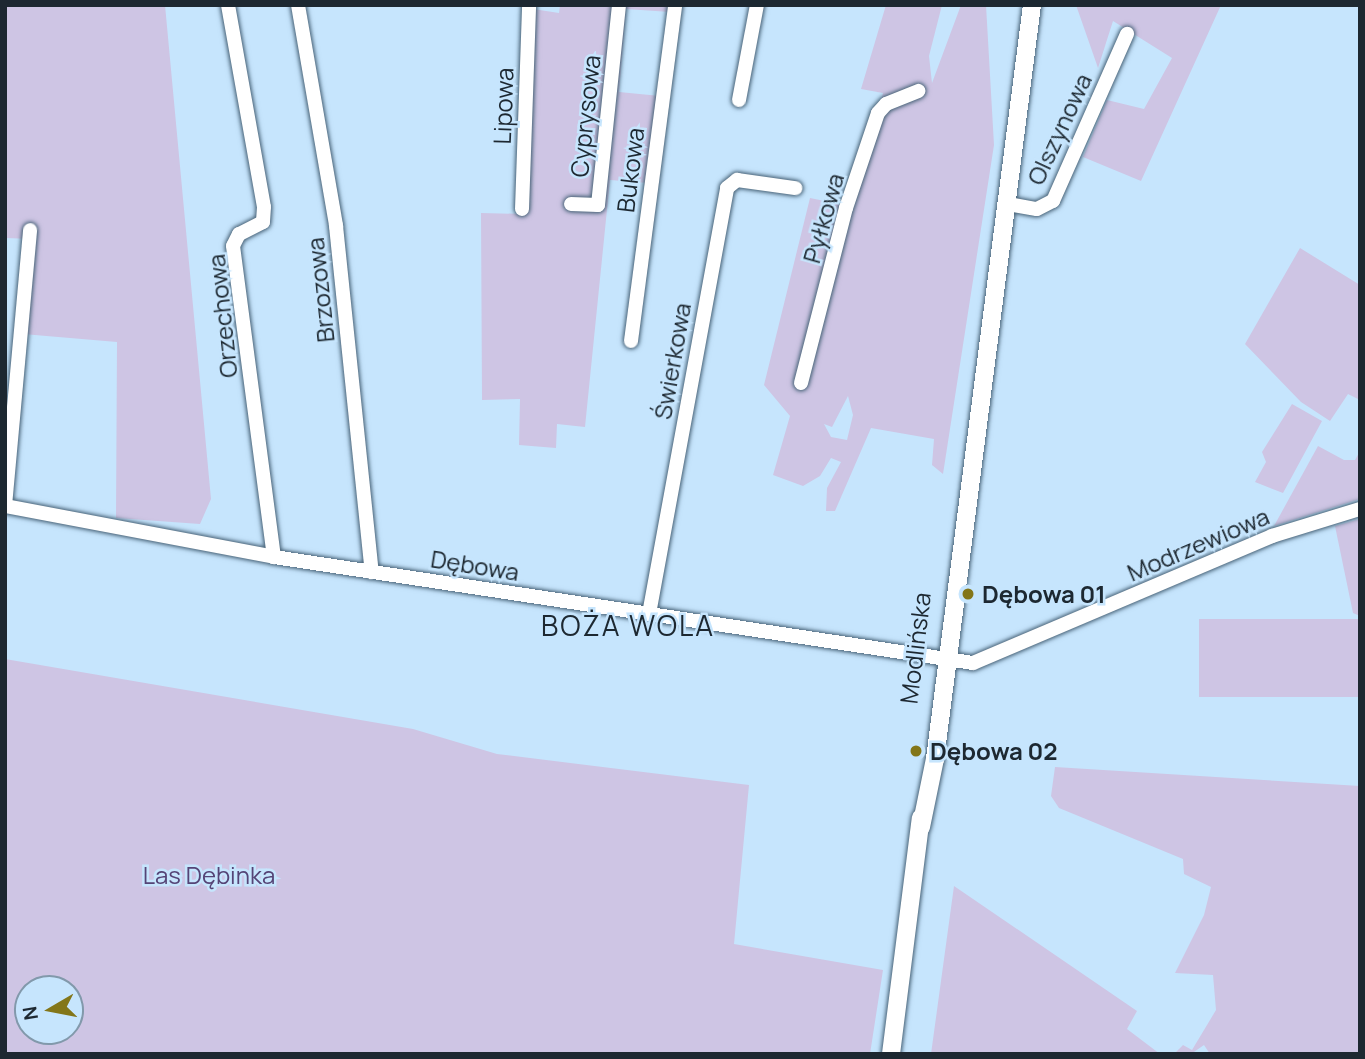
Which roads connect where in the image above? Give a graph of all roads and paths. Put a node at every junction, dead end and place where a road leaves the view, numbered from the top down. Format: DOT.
graph roads {
  1 [pos="228,5"];
  2 [pos="298,5"];
  3 [pos="529,5"];
  4 [pos="619,5"];
  5 [pos="675,5"];
  6 [pos="757,5"];
  7 [pos="1032,5"];
  8 [pos="1042,5"];
  9 [pos="1127,34"];
  10 [pos="919,91"];
  11 [pos="739,100"];
  12 [pos="1016,147"];
  13 [pos="795,188"];
  14 [pos="571,204"];
  15 [pos="1008,204"];
  16 [pos="522,209"];
  17 [pos="30,230"];
  18 [pos="631,341"];
  19 [pos="801,383"];
  20 [pos="5,506"];
  21 [pos="1360,509"];
  22 [pos="274,556"];
  23 [pos="372,572"];
  24 [pos="649,614"];
  25 [pos="943,660"];
  26 [pos="891,1054"];
  1 -- 22 [label="street, Orzechowa"];
  2 -- 23 [label="street, Brzozowa"];
  3 -- 16 [label="street, Lipowa"];
  4 -- 14 [label="street, Cyprysowa"];
  5 -- 18 [label="street, Bukowa"];
  6 -- 11 [label="street"];
  7 -- 12 [label="main road, Modlińska"];
  8 -- 12 [label="main road, Modlińska"];
  9 -- 15 [label="street, Olszynowa"];
  10 -- 19 [label="street, Pyłkowa"];
  12 -- 15 [label="main road, Modlińska"];
  13 -- 24 [label="street, Świerkowa"];
  15 -- 25 [label="main road, Modlińska"];
  17 -- 20 [label="street"];
  20 -- 22 [label="street, Dębowa"];
  21 -- 25 [label="street, Modrzewiowa"];
  22 -- 23 [label="street, Dębowa"];
  23 -- 24 [label="street, Dębowa"];
  24 -- 25 [label="street, Dębowa"];
  25 -- 26 [label="main road, Modlińska"];
}
